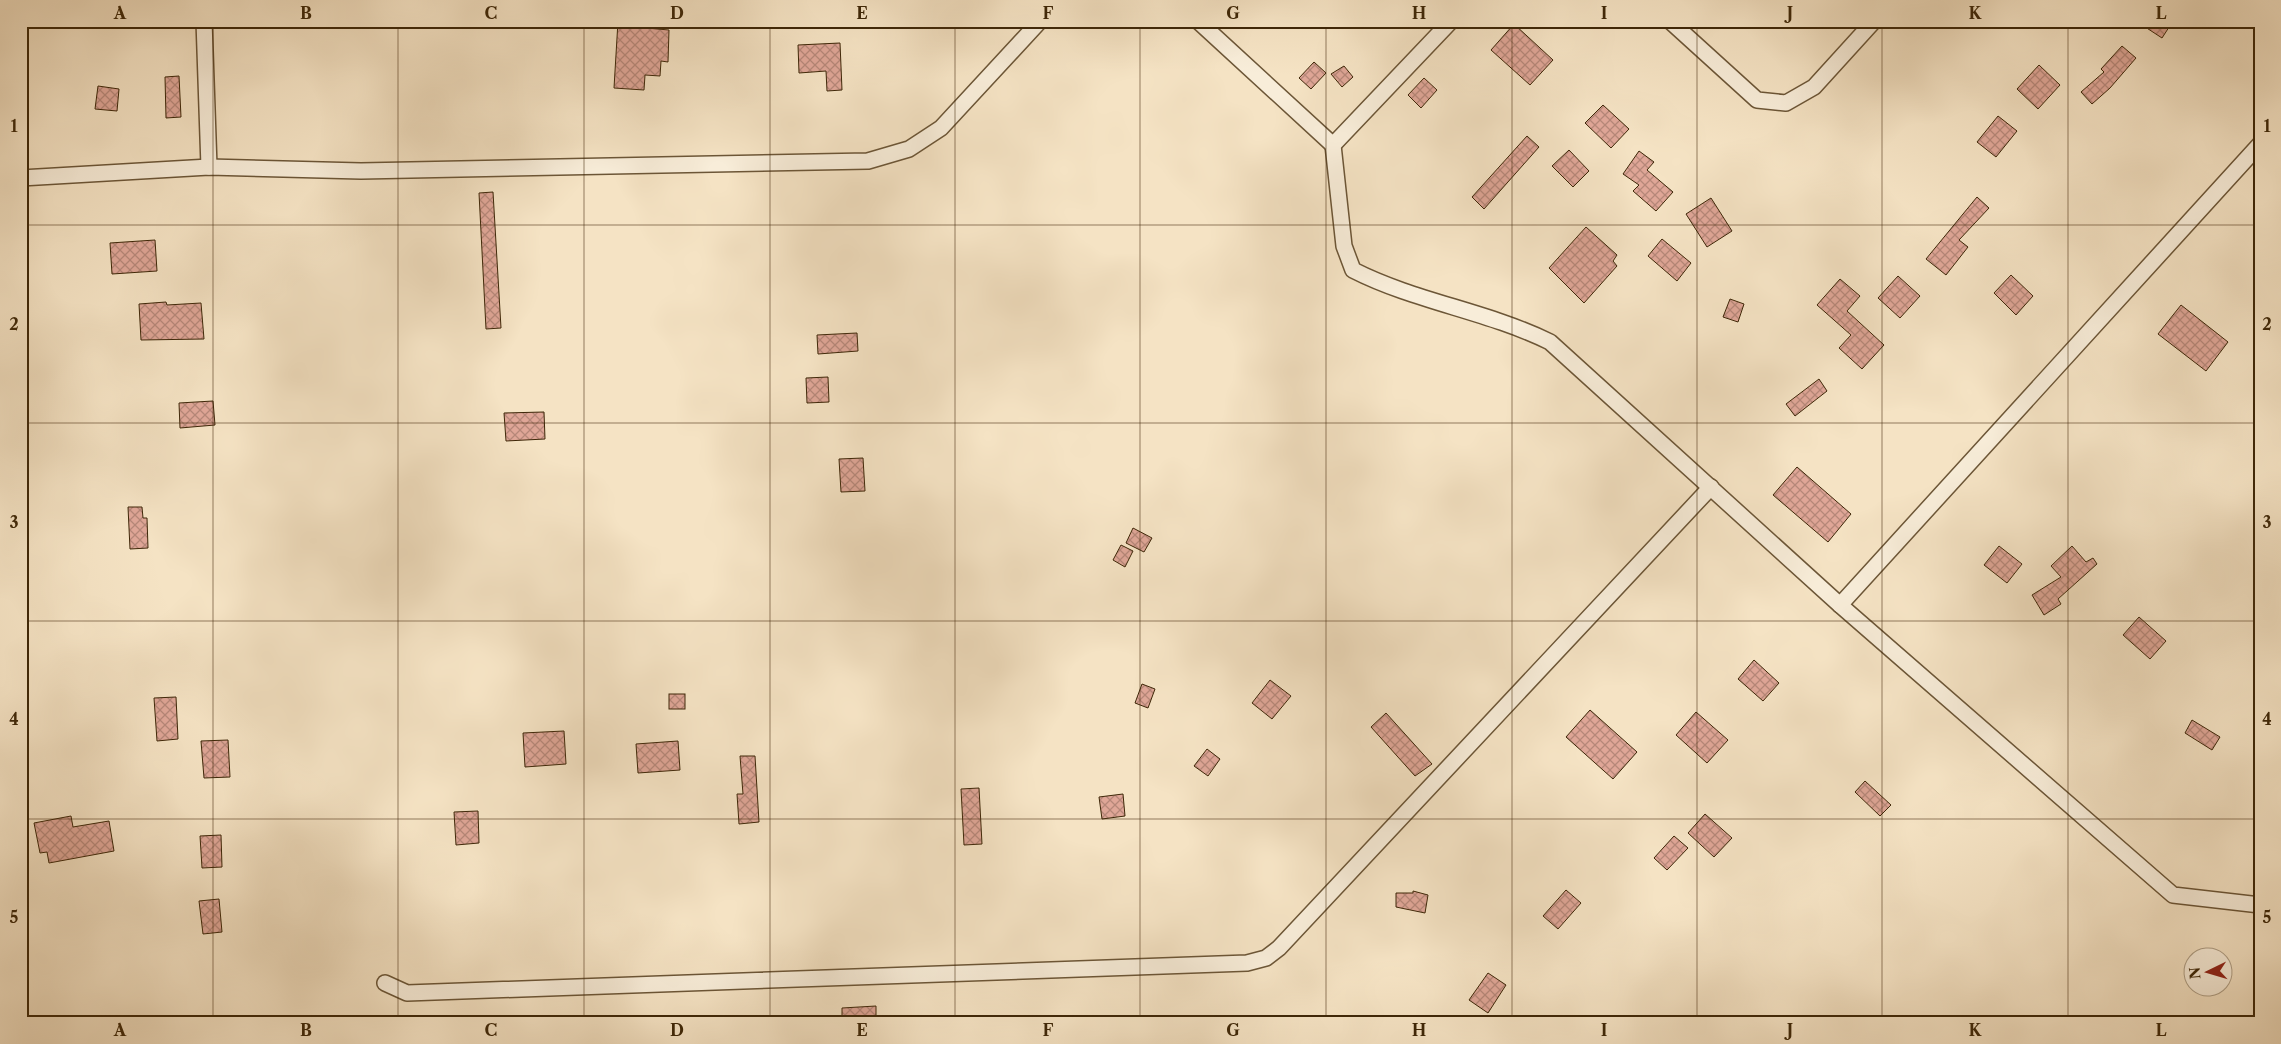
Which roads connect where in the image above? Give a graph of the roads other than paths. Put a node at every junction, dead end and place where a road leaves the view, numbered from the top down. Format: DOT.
graph roads {
  1 [pos="204,21"];
  2 [pos="1040,21"];
  3 [pos="1198,21"];
  4 [pos="1451,21"];
  5 [pos="1670,21"];
  6 [pos="1874,21"];
  7 [pos="2260,144"];
  8 [pos="1333,145"];
  9 [pos="209,166"];
  10 [pos="21,178"];
  11 [pos="1711,487"];
  12 [pos="1840,605"];
  13 [pos="2260,905"];
  14 [pos="385,983"];
  1 -- 9 [label="street"];
  2 -- 9 [label="street"];
  3 -- 8 [label="street"];
  4 -- 8 [label="street"];
  5 -- 6 [label="street"];
  7 -- 12 [label="street"];
  8 -- 11 [label="street"];
  9 -- 10 [label="street"];
  11 -- 12 [label="street"];
  11 -- 14 [label="street"];
  12 -- 13 [label="street"];
}
